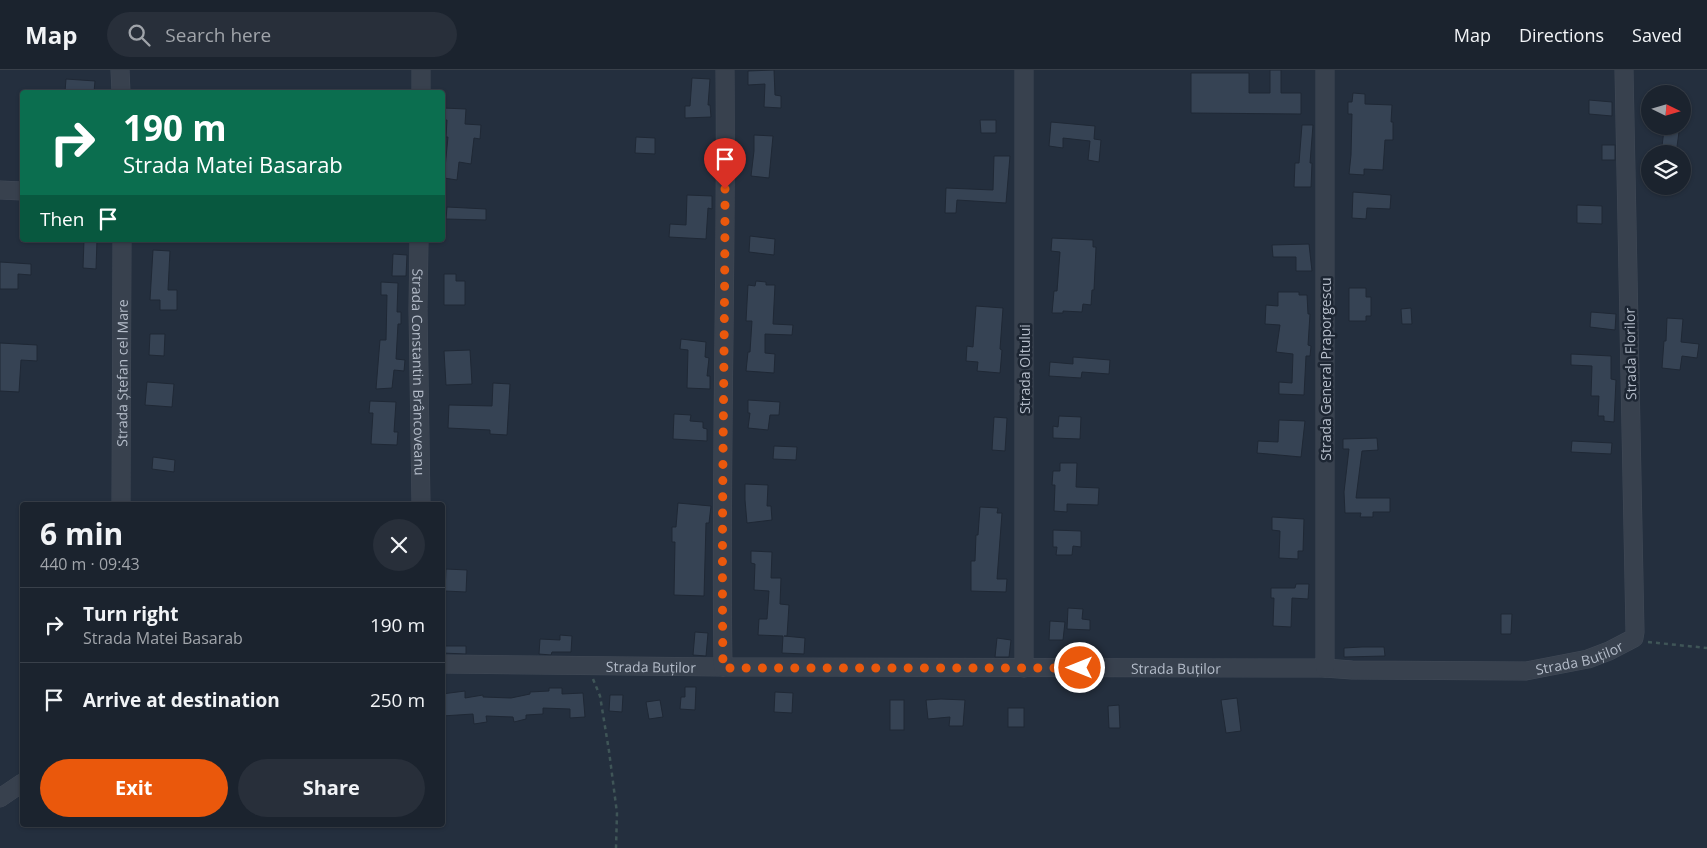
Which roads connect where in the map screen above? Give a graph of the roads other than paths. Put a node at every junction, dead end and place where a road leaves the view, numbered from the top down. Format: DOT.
graph roads {
  1 [pos="120,70"];
  2 [pos="421,70"];
  3 [pos="725,70"];
  4 [pos="1024,70"];
  5 [pos="1325,70"];
  6 [pos="1624,70"];
  7 [pos="121,90"];
  8 [pos="421,90"];
  9 [pos="0,190"];
  10 [pos="20,191"];
  11 [pos="122,242"];
  12 [pos="419,242"];
  13 [pos="121,502"];
  14 [pos="421,502"];
  15 [pos="1634,638"];
  16 [pos="445,664"];
  17 [pos="723,668"];
  18 [pos="1024,668"];
  19 [pos="1325,668"];
  20 [pos="20,784"];
  21 [pos="0,798"];
  1 -- 7 [label="street"];
  2 -- 8 [label="street"];
  3 -- 17 [label="street"];
  4 -- 18 [label="street, Strada Oltului"];
  5 -- 19 [label="street, Strada General Praporgescu"];
  6 -- 15 [label="street, Strada Florilor"];
  9 -- 10 [label="street"];
  11 -- 13 [label="street, Strada Ștefan cel Mare"];
  12 -- 14 [label="street, Strada Constantin Brâncoveanu"];
  15 -- 19 [label="street, Strada Buților"];
  16 -- 17 [label="street, Strada Buților"];
  17 -- 18 [label="street, Strada Buților"];
  18 -- 19 [label="street, Strada Buților"];
  20 -- 21 [label="street"];
}
